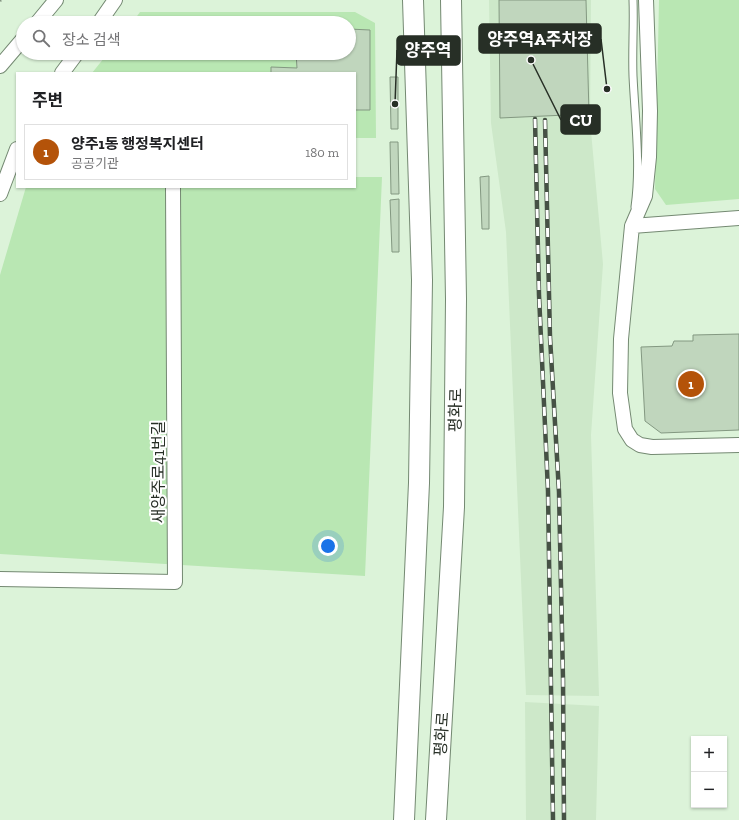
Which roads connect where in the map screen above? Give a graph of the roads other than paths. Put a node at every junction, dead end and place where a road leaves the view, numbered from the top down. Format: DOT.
graph roads {
  1 [pos="56,0"];
  2 [pos="115,0"];
  3 [pos="413,0"];
  4 [pos="451,0"];
  5 [pos="634,0"];
  6 [pos="646,0"];
  7 [pos="43,16"];
  8 [pos="104,16"];
  9 [pos="16,47"];
  10 [pos="72,60"];
  11 [pos="0,66"];
  12 [pos="63,72"];
  13 [pos="16,153"];
  14 [pos="173,188"];
  15 [pos="0,194"];
  16 [pos="739,218"];
  17 [pos="632,226"];
  18 [pos="739,445"];
  19 [pos="0,579"];
  20 [pos="404,820"];
  21 [pos="436,820"];
  1 -- 7 [label="street"];
  2 -- 8 [label="street"];
  3 -- 20 [label="main road, 평화로"];
  4 -- 21 [label="main road, 평화로"];
  5 -- 17 [label="lane"];
  6 -- 17 [label="street"];
  9 -- 11 [label="street"];
  10 -- 12 [label="street"];
  13 -- 15 [label="street"];
  14 -- 19 [label="street, 새양주로41번길"];
  16 -- 17 [label="street"];
  17 -- 18 [label="street"];
}
